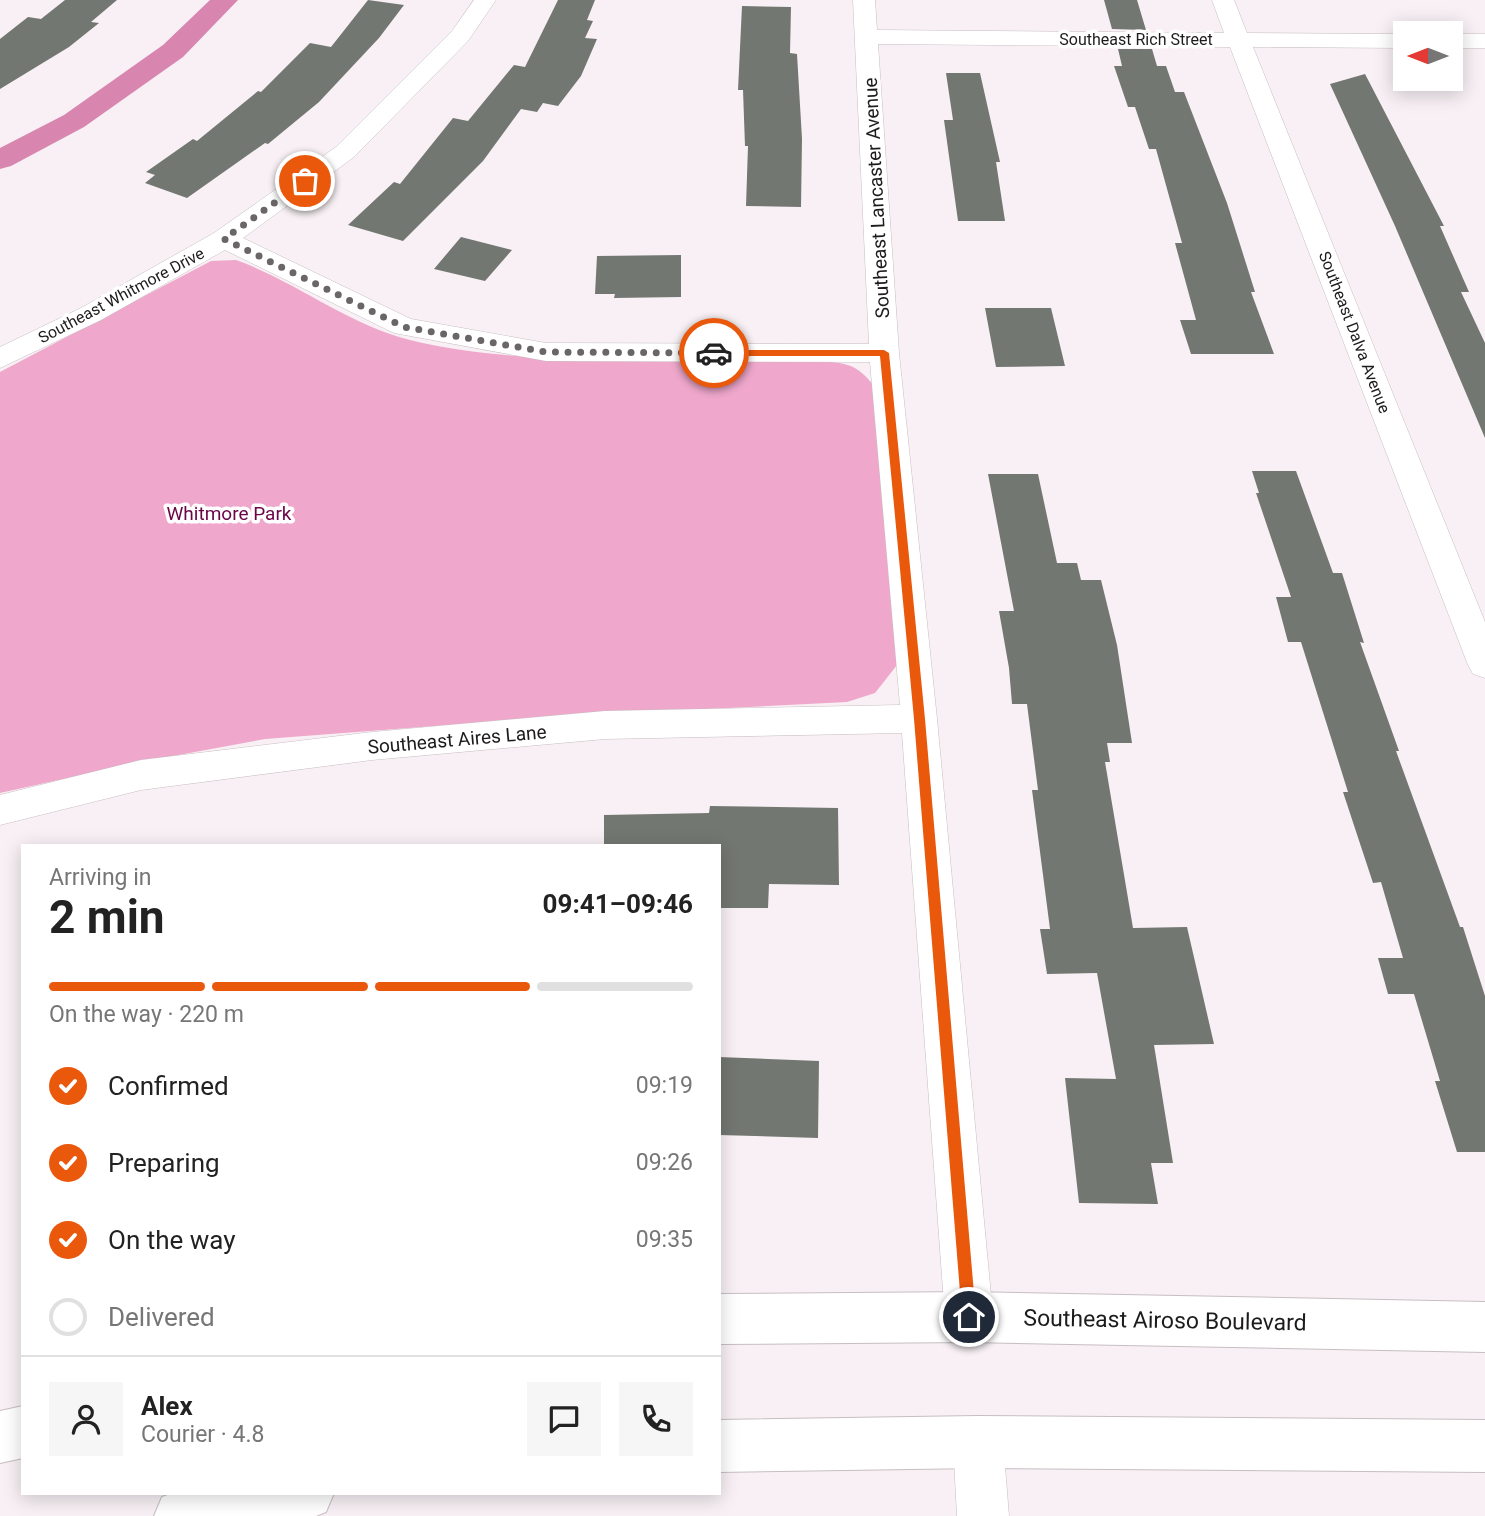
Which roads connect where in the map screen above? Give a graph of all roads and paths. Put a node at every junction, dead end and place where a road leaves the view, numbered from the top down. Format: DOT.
graph roads {
  1 [pos="485,0"];
  2 [pos="864,0"];
  3 [pos="1223,0"];
  4 [pos="867,37"];
  5 [pos="1240,40"];
  6 [pos="1393,41"];
  7 [pos="1463,41"];
  8 [pos="1485,41"];
  9 [pos="224,239"];
  10 [pos="884,353"];
  11 [pos="0,359"];
  12 [pos="1485,665"];
  13 [pos="919,719"];
  14 [pos="0,810"];
  15 [pos="969,1317"];
  16 [pos="721,1319"];
  17 [pos="1485,1327"];
  18 [pos="21,1432"];
  19 [pos="0,1437"];
  20 [pos="978,1442"];
  21 [pos="721,1446"];
  22 [pos="1485,1446"];
  23 [pos="296,1495"];
  24 [pos="181,1516"];
  25 [pos="983,1516"];
  1 -- 9 [label="street, Southeast Whitmore Drive"];
  2 -- 4 [label="street, Southeast Lancaster Avenue"];
  3 -- 5 [label="street, Southeast Dalva Avenue"];
  4 -- 5 [label="street, Southeast Rich Street"];
  4 -- 10 [label="street, Southeast Lancaster Avenue"];
  5 -- 6 [label="street, Southeast Rich Street"];
  5 -- 12 [label="street, Southeast Dalva Avenue"];
  7 -- 8 [label="street"];
  9 -- 10 [label="street"];
  9 -- 11 [label="street, Southeast Whitmore Drive"];
  10 -- 13 [label="street, Southeast Lancaster Avenue"];
  13 -- 14 [label="street, Southeast Aires Lane"];
  13 -- 15 [label="street, Southeast Lancaster Avenue"];
  15 -- 16 [label="main road, Southeast Airoso Boulevard"];
  15 -- 17 [label="main road, Southeast Airoso Boulevard"];
  18 -- 19 [label="main road"];
  20 -- 21 [label="main road"];
  20 -- 22 [label="main road"];
  20 -- 25 [label="street"];
  23 -- 24 [label="main road"];
}
